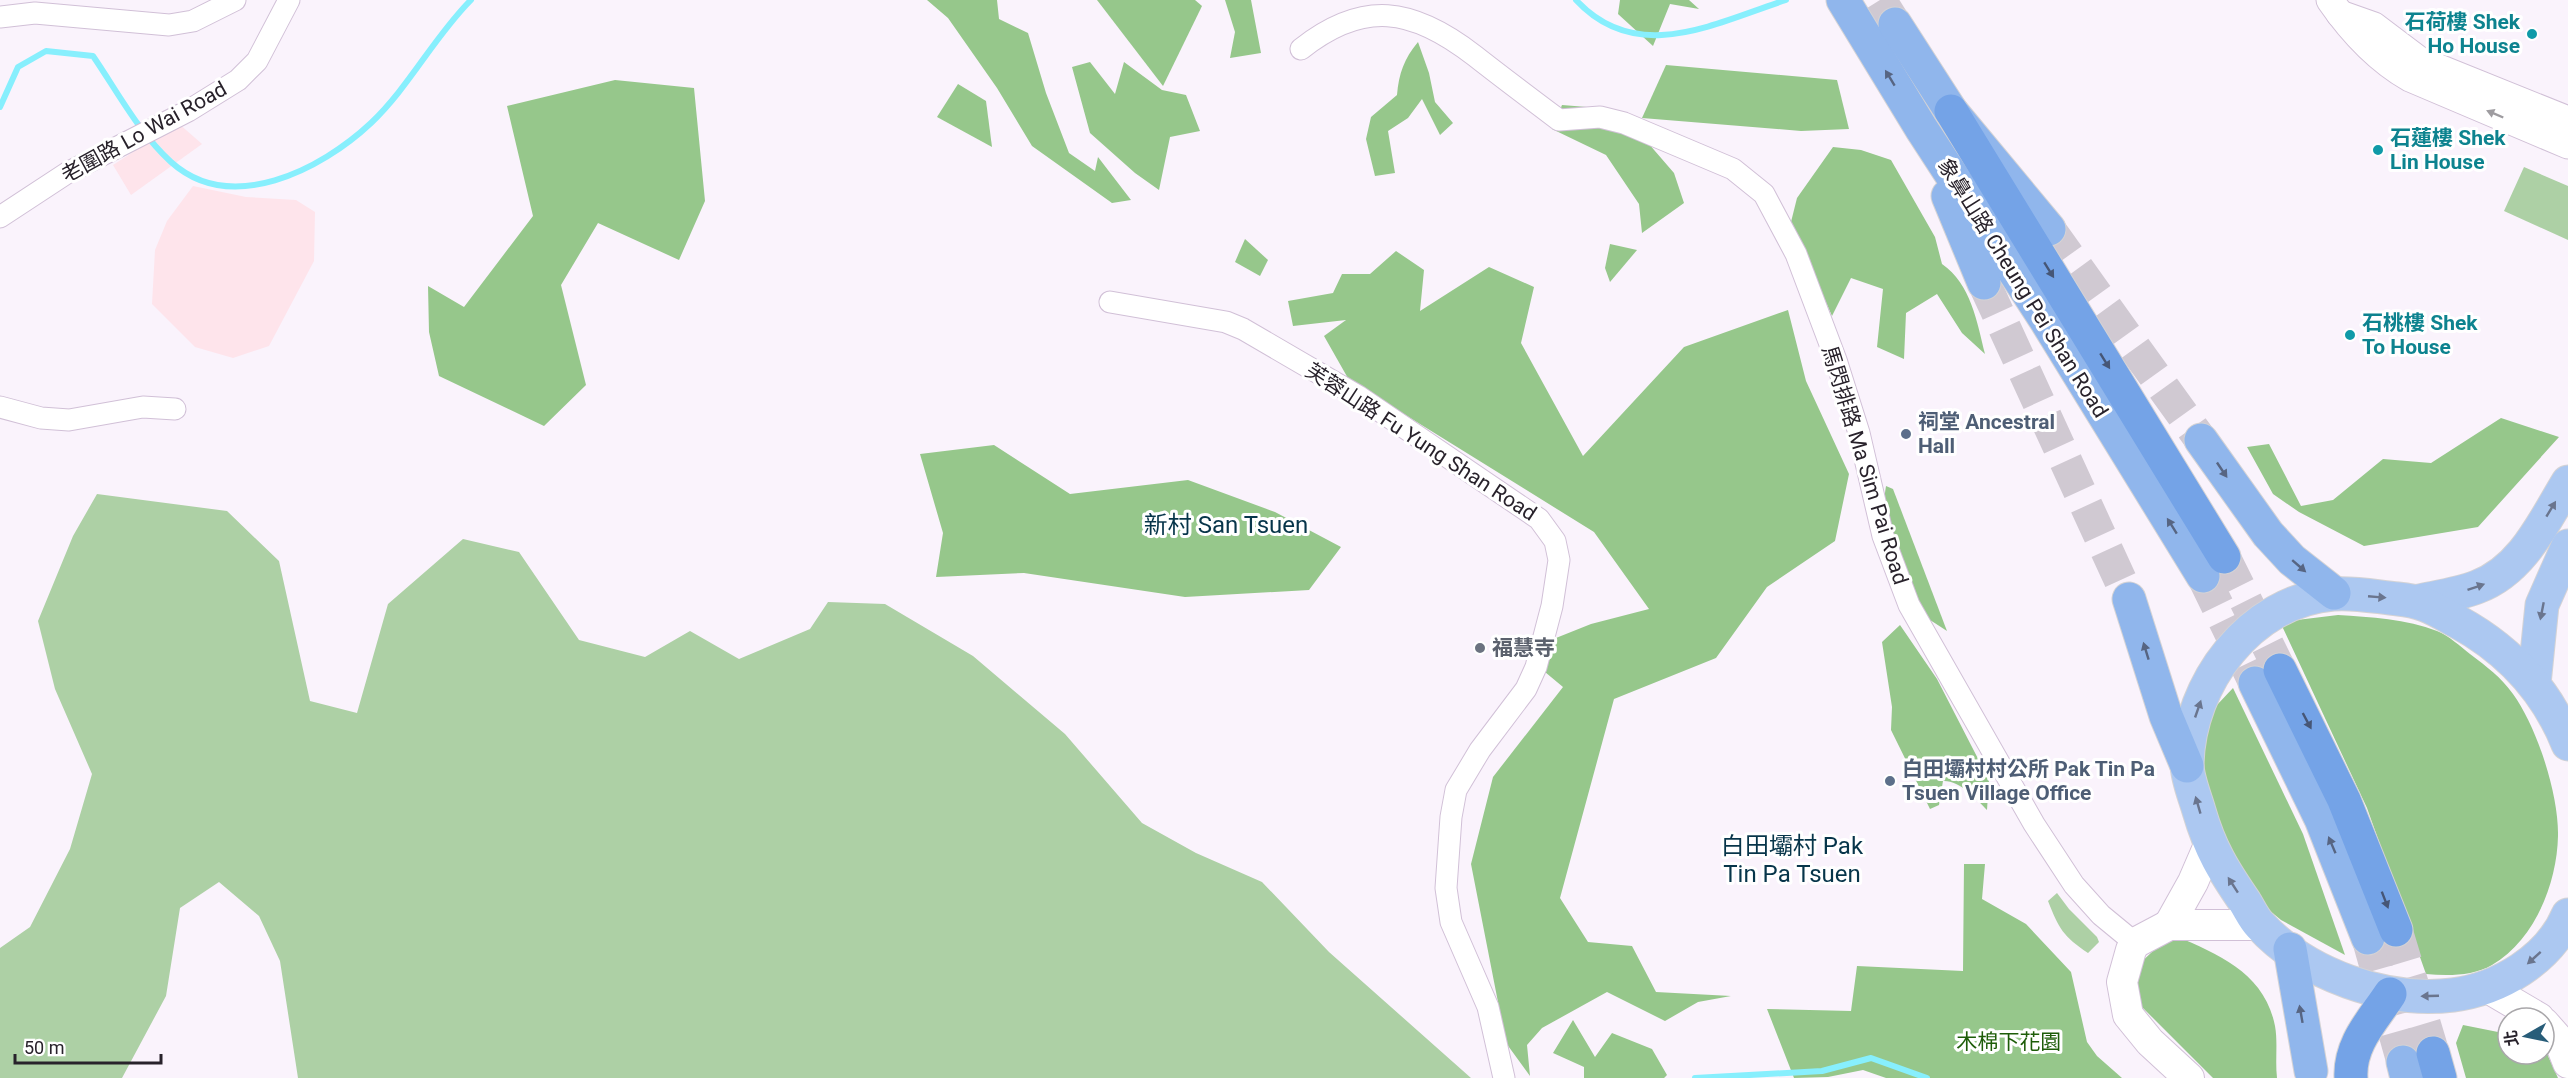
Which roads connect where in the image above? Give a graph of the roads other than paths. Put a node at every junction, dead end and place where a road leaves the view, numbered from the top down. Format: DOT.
graph roads {
  1 [pos="235,0"];
  2 [pos="290,0"];
  3 [pos="1843,0"];
  4 [pos="2335,7"];
  5 [pos="0,17"];
  6 [pos="1894,24"];
  7 [pos="1301,49"];
  8 [pos="1951,111"];
  9 [pos="2568,120"];
  10 [pos="1921,128"];
  11 [pos="2568,145"];
  12 [pos="0,217"];
  13 [pos="2049,229"];
  14 [pos="1984,283"];
  15 [pos="1110,302"];
  16 [pos="0,407"];
  17 [pos="175,409"];
  18 [pos="2201,440"];
  19 [pos="2568,482"];
  20 [pos="2568,546"];
  21 [pos="2334,593"];
  22 [pos="2129,599"];
  23 [pos="2419,601"];
  24 [pos="2267,676"];
  25 [pos="2534,684"];
  26 [pos="2566,735"];
  27 [pos="2187,766"];
  28 [pos="2209,845"];
  29 [pos="2568,915"];
  30 [pos="2169,925"];
  31 [pos="2259,925"];
  32 [pos="2382,934"];
  33 [pos="2135,943"];
  34 [pos="2290,949"];
  35 [pos="2488,988"];
  36 [pos="2390,994"];
  37 [pos="2519,1006"];
  38 [pos="2556,1037"];
  39 [pos="2568,1063"];
  40 [pos="2311,1071"];
  41 [pos="1504,1078"];
  42 [pos="2189,1078"];
  43 [pos="2351,1078"];
  1 -- 5 [label="street"];
  2 -- 12 [label="street, 老圍路 Lo Wai Road"];
  10 -- 3 [label="highway, 象鼻山路 Cheung Pei Shan Road, one-way"];
  4 -- 9 [label="street"];
  11 -- 4 [label="street, one-way"];
  6 -- 8 [label="highway, 象鼻山路 Cheung Pei Shan Road"];
  7 -- 33 [label="street, 馬閃排路 Ma Sim Pai Road"];
  8 -- 10 [label="highway, 象鼻山路 Cheung Pei Shan Road, one-way"];
  8 -- 13 [label="highway"];
  10 -- 14 [label="highway"];
  15 -- 41 [label="street, 芙蓉山路 Fu Yung Shan Road"];
  16 -- 17 [label="street"];
  18 -- 21 [label="highway, one-way"];
  23 -- 19 [label="main road, one-way"];
  20 -- 25 [label="main road, one-way"];
  21 -- 23 [label="main road, one-way"];
  27 -- 21 [label="main road, one-way"];
  27 -- 22 [label="highway, one-way"];
  23 -- 25 [label="main road"];
  24 -- 32 [label="highway"];
  25 -- 26 [label="main road"];
  28 -- 27 [label="main road, one-way"];
  28 -- 30 [label="main road"];
  31 -- 28 [label="main road, one-way"];
  29 -- 35 [label="main road, one-way"];
  30 -- 31 [label="main road"];
  30 -- 33 [label="main road"];
  31 -- 34 [label="main road"];
  33 -- 42 [label="main road"];
  34 -- 36 [label="main road"];
  40 -- 34 [label="highway, one-way"];
  35 -- 36 [label="main road, one-way"];
  35 -- 37 [label="main road"];
  36 -- 43 [label="highway"];
  38 -- 39 [label="main road"];
}
